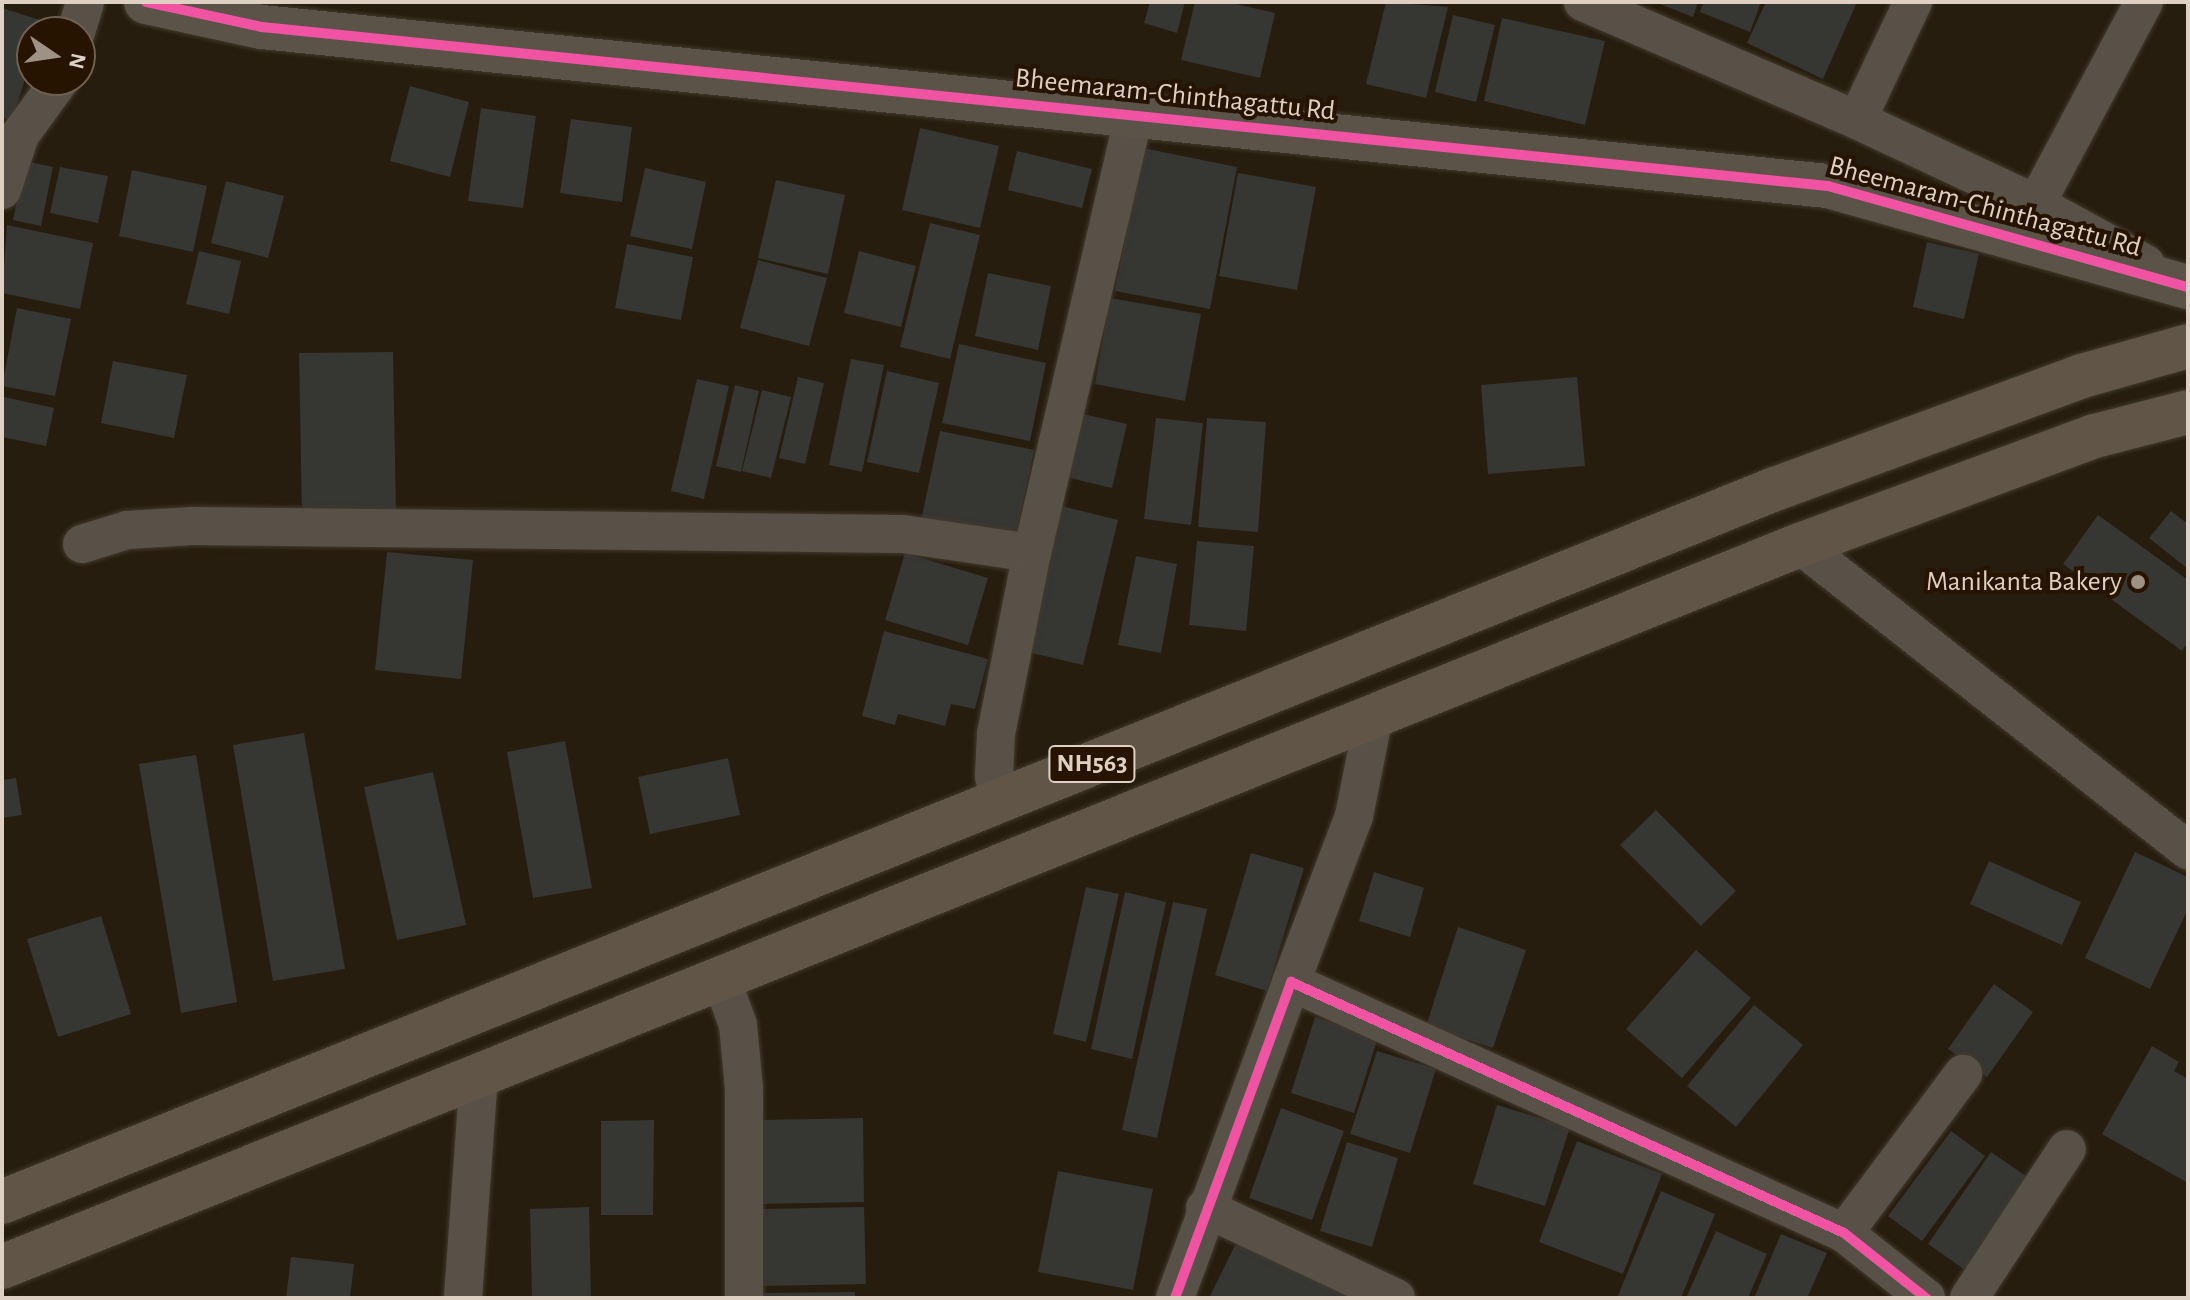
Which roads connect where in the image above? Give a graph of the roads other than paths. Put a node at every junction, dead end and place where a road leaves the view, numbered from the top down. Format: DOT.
graph roads {
  1 [pos="146,2"];
  2 [pos="1913,2"];
  3 [pos="2144,2"];
  4 [pos="1589,3"];
  5 [pos="48,96"];
  6 [pos="1134,115"];
  7 [pos="1857,120"];
  8 [pos="2,190"];
  9 [pos="2036,204"];
  10 [pos="2187,284"];
  11 [pos="2188,346"];
  12 [pos="2188,412"];
  13 [pos="82,544"];
  14 [pos="1800,545"];
  15 [pos="1032,553"];
  16 [pos="1374,716"];
  17 [pos="1001,801"];
  18 [pos="2188,850"];
  19 [pos="721,978"];
  20 [pos="1291,982"];
  21 [pos="1963,1074"];
  22 [pos="479,1076"];
  23 [pos="2067,1149"];
  24 [pos="2,1202"];
  25 [pos="1205,1208"];
  26 [pos="1844,1233"];
  27 [pos="2,1267"];
  28 [pos="463,1298"];
  29 [pos="744,1298"];
  30 [pos="1175,1298"];
  31 [pos="1396,1298"];
  32 [pos="1926,1298"];
  33 [pos="1969,1298"];
  1 -- 6 [label="street, Bheemaram-Chinthagattu Rd"];
  2 -- 7 [label="street"];
  3 -- 9 [label="street"];
  4 -- 7 [label="street"];
  5 -- 8 [label="street"];
  6 -- 10 [label="street, Bheemaram-Chinthagattu Rd"];
  6 -- 15 [label="street"];
  7 -- 9 [label="street"];
  9 -- 10 [label="street"];
  11 -- 17 [label="highway, NH563"];
  12 -- 14 [label="highway, NH563"];
  13 -- 15 [label="street"];
  14 -- 16 [label="highway, NH563"];
  14 -- 18 [label="street"];
  15 -- 17 [label="street"];
  16 -- 19 [label="highway, NH563"];
  16 -- 20 [label="street"];
  17 -- 24 [label="highway, NH563"];
  19 -- 22 [label="highway, NH563"];
  19 -- 29 [label="street"];
  20 -- 25 [label="street"];
  20 -- 26 [label="street"];
  21 -- 26 [label="street"];
  22 -- 27 [label="highway, NH563"];
  22 -- 28 [label="street"];
  23 -- 33 [label="street"];
  25 -- 30 [label="street"];
  25 -- 31 [label="street"];
  26 -- 32 [label="street"];
}
